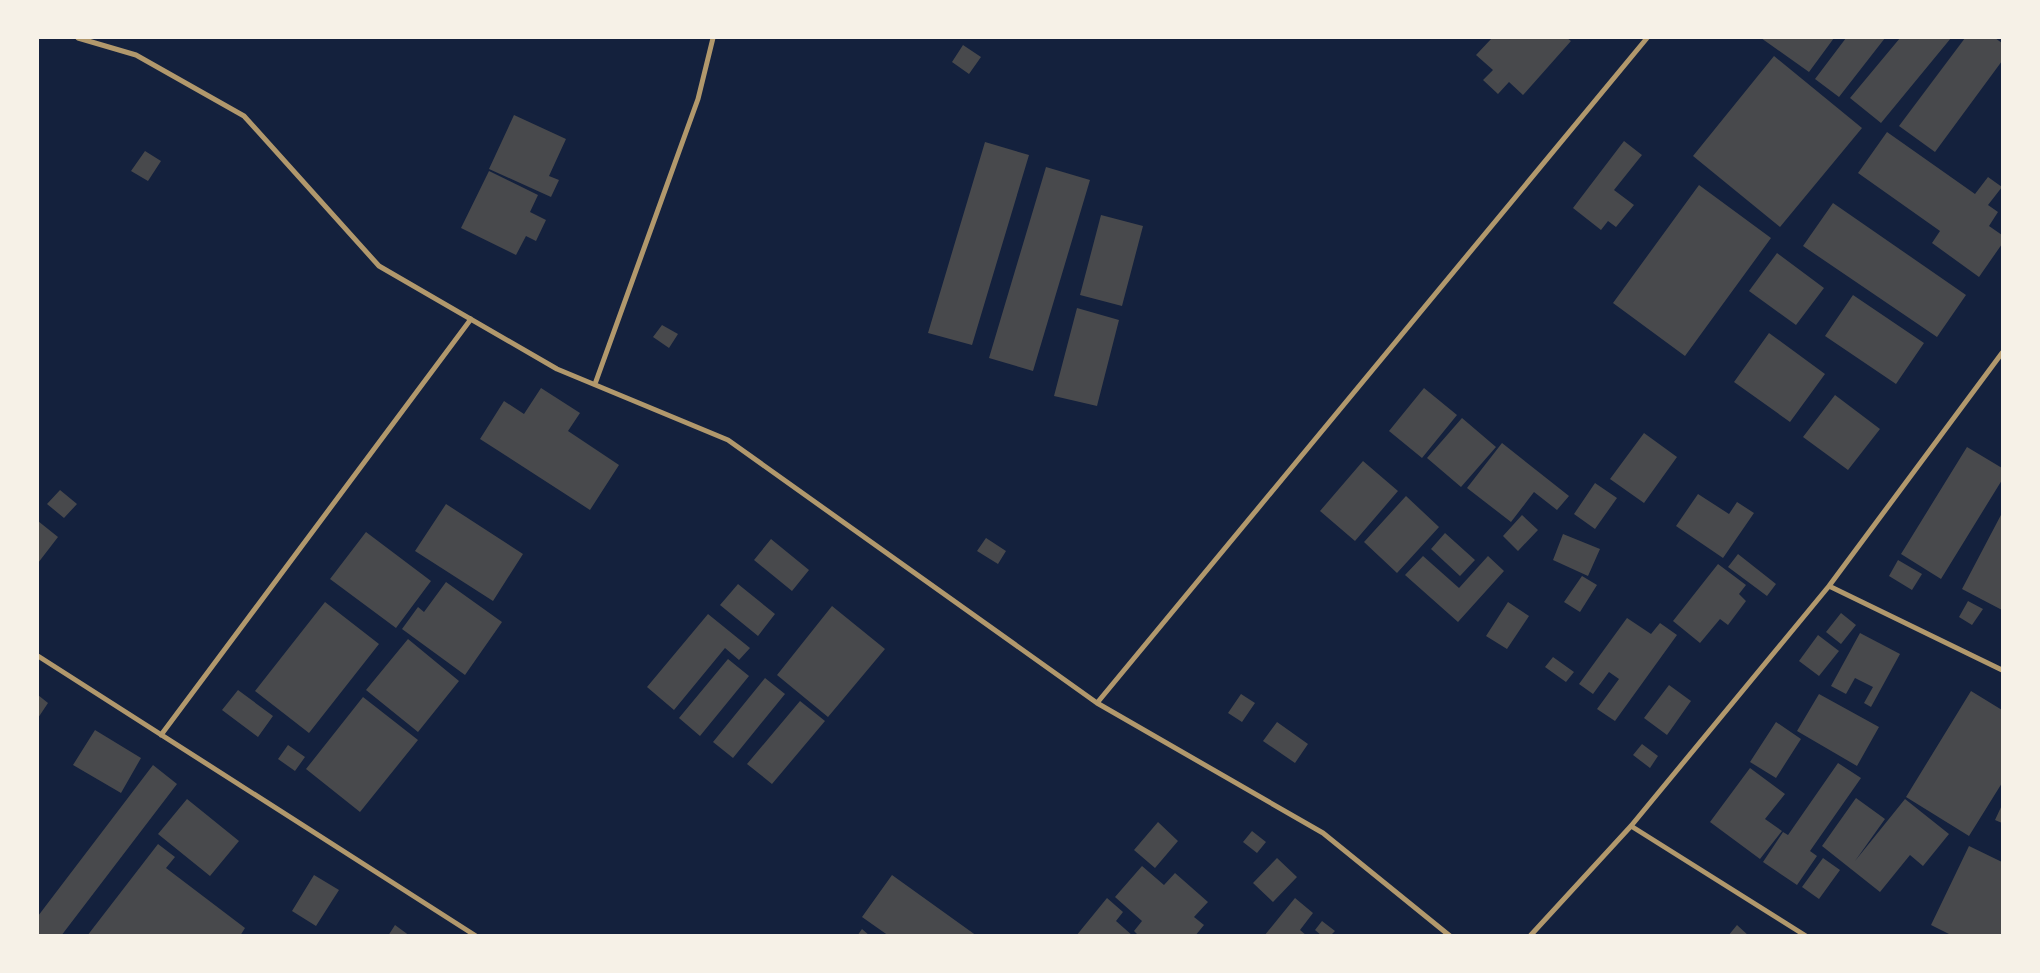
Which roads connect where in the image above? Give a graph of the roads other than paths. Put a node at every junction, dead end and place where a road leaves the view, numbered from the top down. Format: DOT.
graph roads {
  1 [pos="78,38"];
  2 [pos="713,38"];
  3 [pos="1647,38"];
  4 [pos="471,319"];
  5 [pos="2002,353"];
  6 [pos="595,384"];
  7 [pos="1828,586"];
  8 [pos="38,656"];
  9 [pos="2002,670"];
  10 [pos="1097,703"];
  11 [pos="161,734"];
  12 [pos="1631,826"];
  13 [pos="476,936"];
  14 [pos="1450,936"];
  15 [pos="1530,936"];
  16 [pos="1806,936"];
  1 -- 4 [label="street"];
  2 -- 6 [label="street"];
  3 -- 10 [label="street"];
  4 -- 6 [label="street"];
  4 -- 11 [label="street"];
  5 -- 7 [label="street"];
  6 -- 10 [label="street"];
  7 -- 9 [label="street"];
  7 -- 12 [label="street"];
  8 -- 11 [label="street"];
  10 -- 14 [label="street"];
  11 -- 13 [label="street"];
  12 -- 15 [label="street"];
  12 -- 16 [label="street"];
}
